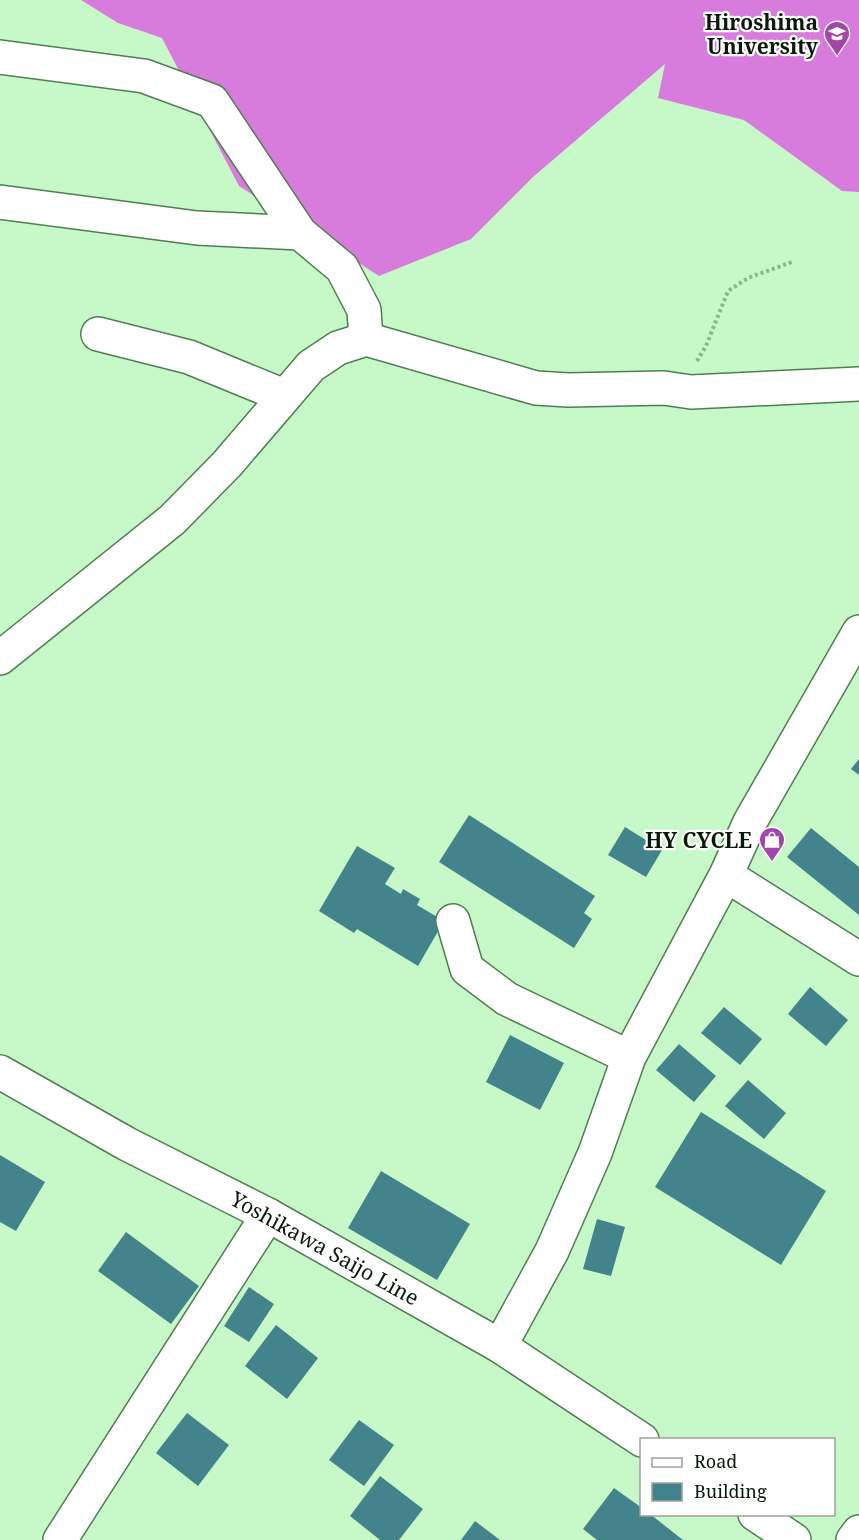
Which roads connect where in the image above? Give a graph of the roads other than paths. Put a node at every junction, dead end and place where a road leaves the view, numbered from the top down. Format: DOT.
graph roads {
  1 [pos="0,57"];
  2 [pos="0,202"];
  3 [pos="300,232"];
  4 [pos="98,334"];
  5 [pos="366,339"];
  6 [pos="859,384"];
  7 [pos="284,396"];
  8 [pos="859,632"];
  9 [pos="0,658"];
  10 [pos="726,875"];
  11 [pos="453,921"];
  12 [pos="859,959"];
  13 [pos="629,1057"];
  14 [pos="0,1072"];
  15 [pos="268,1215"];
  16 [pos="501,1346"];
  17 [pos="640,1439"];
  18 [pos="756,1516"];
  19 [pos="859,1532"];
  20 [pos="788,1538"];
  21 [pos="60,1540"];
  22 [pos="853,1540"];
  1 -- 3 [label="street"];
  2 -- 3 [label="street"];
  3 -- 5 [label="street"];
  4 -- 7 [label="street"];
  5 -- 6 [label="street"];
  5 -- 7 [label="street"];
  7 -- 9 [label="street"];
  8 -- 10 [label="street"];
  10 -- 12 [label="street"];
  10 -- 13 [label="street"];
  11 -- 13 [label="street"];
  13 -- 16 [label="street"];
  14 -- 15 [label="street, Yoshikawa Saijo Line"];
  15 -- 16 [label="street, Yoshikawa Saijo Line"];
  15 -- 21 [label="street"];
  16 -- 17 [label="street, Yoshikawa Saijo Line"];
  18 -- 20 [label="street"];
  19 -- 22 [label="street"];
}
